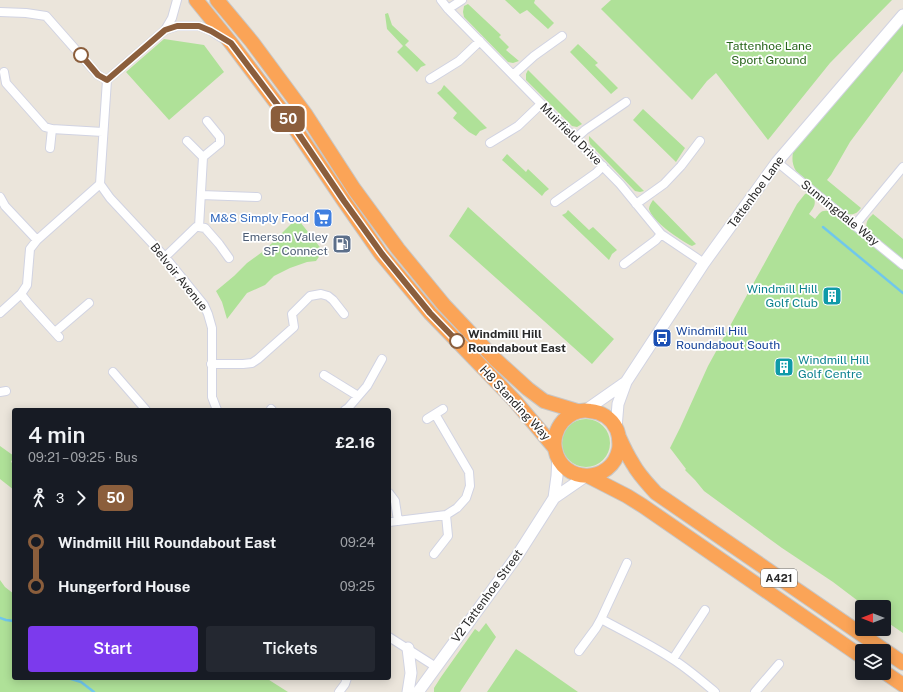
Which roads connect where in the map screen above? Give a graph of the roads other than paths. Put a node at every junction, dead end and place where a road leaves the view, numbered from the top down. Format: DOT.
graph roads {
  1 [pos="177,0"];
  2 [pos="196,0"];
  3 [pos="218,0"];
  4 [pos="441,0"];
  5 [pos="462,0"];
  6 [pos="448,9"];
  7 [pos="0,12"];
  8 [pos="903,15"];
  9 [pos="165,30"];
  10 [pos="562,36"];
  11 [pos="480,41"];
  12 [pos="231,43"];
  13 [pos="4,72"];
  14 [pos="513,75"];
  15 [pos="430,79"];
  16 [pos="107,80"];
  17 [pos="626,102"];
  18 [pos="541,104"];
  19 [pos="207,121"];
  20 [pos="52,129"];
  21 [pos="103,132"];
  22 [pos="575,139"];
  23 [pos="187,141"];
  24 [pos="700,141"];
  25 [pos="490,143"];
  26 [pos="50,148"];
  27 [pos="203,157"];
  28 [pos="777,162"];
  29 [pos="603,166"];
  30 [pos="903,166"];
  31 [pos="100,184"];
  32 [pos="201,195"];
  33 [pos="0,197"];
  34 [pos="257,197"];
  35 [pos="555,202"];
  36 [pos="636,204"];
  37 [pos="855,225"];
  38 [pos="199,227"];
  39 [pos="661,234"];
  40 [pos="37,240"];
  41 [pos="165,257"];
  42 [pos="229,258"];
  43 [pos="704,263"];
  44 [pos="624,264"];
  45 [pos="903,265"];
  46 [pos="21,294"];
  47 [pos="89,303"];
  48 [pos="0,312"];
  49 [pos="338,321"];
  50 [pos="382,359"];
  51 [pos="212,364"];
  52 [pos="113,372"];
  53 [pos="324,375"];
  54 [pos="626,382"];
  55 [pos="358,396"];
  56 [pos="144,408"];
  57 [pos="216,408"];
  58 [pos="347,408"];
  59 [pos="443,409"];
  60 [pos="582,411"];
  61 [pos="435,414"];
  62 [pos="427,419"];
  63 [pos="618,432"];
  64 [pos="556,453"];
  65 [pos="587,476"];
  66 [pos="391,496"];
  67 [pos="554,498"];
  68 [pos="446,515"];
  69 [pos="398,521"];
  70 [pos="391,522"];
  71 [pos="434,554"];
  72 [pos="627,563"];
  73 [pos="704,610"];
  74 [pos="601,619"];
  75 [pos="391,638"];
  76 [pos="408,648"];
  77 [pos="579,651"];
  78 [pos="855,652"];
  79 [pos="673,659"];
  80 [pos="903,663"];
  81 [pos="779,664"];
  82 [pos="436,667"];
  83 [pos="891,677"];
  84 [pos="346,680"];
  85 [pos="903,685"];
  86 [pos="425,687"];
  87 [pos="339,692"];
  88 [pos="408,692"];
  89 [pos="418,692"];
  90 [pos="715,692"];
  91 [pos="755,692"];
  1 -- 9 [label="street"];
  2 -- 12 [label="highway, H8 Standing Way / A421"];
  3 -- 60 [label="highway, H8 Standing Way / A421"];
  4 -- 6 [label="street, Muirfield Drive"];
  5 -- 6 [label="street"];
  6 -- 11 [label="street, Muirfield Drive"];
  7 -- 16 [label="street"];
  8 -- 28 [label="street, Tattenhoe Lane"];
  9 -- 12 [label="street"];
  9 -- 16 [label="street"];
  10 -- 14 [label="street"];
  11 -- 14 [label="street, Muirfield Drive"];
  11 -- 15 [label="street"];
  12 -- 64 [label="highway, H8 Standing Way / A421"];
  13 -- 20 [label="street"];
  14 -- 18 [label="street, Muirfield Drive"];
  16 -- 21 [label="street"];
  17 -- 22 [label="street"];
  18 -- 22 [label="street, Muirfield Drive"];
  18 -- 25 [label="street"];
  19 -- 27 [label="street"];
  20 -- 21 [label="street"];
  20 -- 26 [label="street"];
  21 -- 31 [label="street"];
  22 -- 29 [label="street, Muirfield Drive"];
  23 -- 27 [label="street"];
  24 -- 36 [label="street"];
  27 -- 32 [label="street"];
  28 -- 37 [label="street, Sunningdale Way"];
  28 -- 43 [label="street, Tattenhoe Lane"];
  29 -- 35 [label="street"];
  29 -- 36 [label="street, Muirfield Drive"];
  30 -- 37 [label="street"];
  31 -- 40 [label="street"];
  31 -- 41 [label="street, Belvoir Avenue"];
  32 -- 34 [label="street"];
  32 -- 38 [label="street"];
  33 -- 40 [label="street"];
  36 -- 39 [label="street, Muirfield Drive"];
  37 -- 45 [label="street, Sunningdale Way"];
  38 -- 41 [label="street"];
  38 -- 42 [label="street"];
  39 -- 43 [label="street, Muirfield Drive"];
  39 -- 44 [label="street"];
  40 -- 46 [label="street"];
  41 -- 51 [label="street, Belvoir Avenue"];
  43 -- 54 [label="street, Tattenhoe Lane"];
  46 -- 47 [label="street"];
  46 -- 48 [label="street"];
  49 -- 51 [label="street"];
  50 -- 55 [label="street"];
  51 -- 57 [label="street, Belvoir Avenue"];
  52 -- 56 [label="street"];
  53 -- 55 [label="street"];
  54 -- 60 [label="street, Tattenhoe Lane"];
  54 -- 63 [label="street, Tattenhoe Lane"];
  55 -- 58 [label="street"];
  59 -- 61 [label="street"];
  60 -- 63 [label="highway, A421"];
  60 -- 64 [label="highway"];
  61 -- 62 [label="street"];
  61 -- 68 [label="street"];
  63 -- 65 [label="highway"];
  63 -- 80 [label="highway, A421"];
  64 -- 65 [label="highway, A421"];
  64 -- 67 [label="street, V2 Tattenhoe Street"];
  65 -- 67 [label="street, V2 Tattenhoe Street"];
  65 -- 78 [label="highway, A421"];
  66 -- 69 [label="street"];
  67 -- 82 [label="street, V2 Tattenhoe Street"];
  68 -- 69 [label="street"];
  68 -- 71 [label="street"];
  69 -- 70 [label="street"];
  72 -- 74 [label="street"];
  73 -- 79 [label="street"];
  74 -- 77 [label="street"];
  74 -- 79 [label="street"];
  75 -- 76 [label="street"];
  76 -- 82 [label="street"];
  76 -- 88 [label="street"];
  79 -- 90 [label="street"];
  81 -- 91 [label="street"];
  82 -- 86 [label="street, V2 Tattenhoe Street"];
  83 -- 85 [label="highway"];
  84 -- 87 [label="street"];
  86 -- 89 [label="street, V2 Tattenhoe Street"];
}
